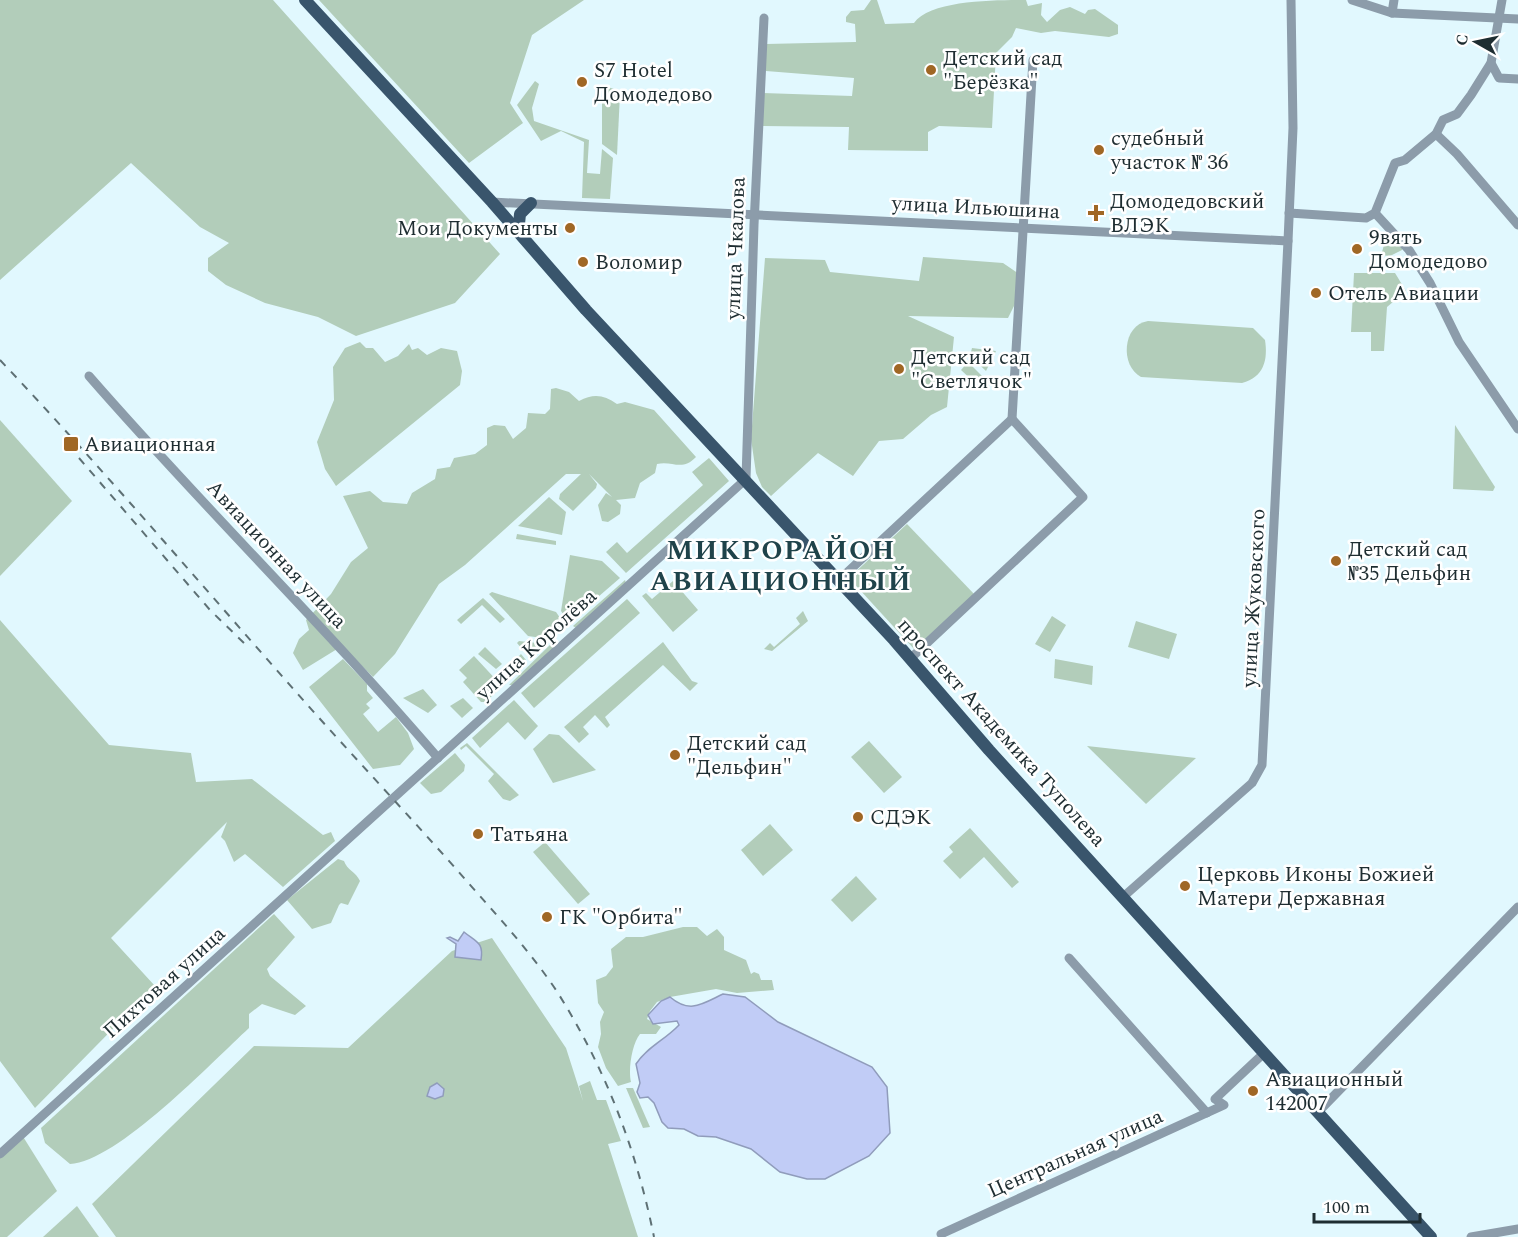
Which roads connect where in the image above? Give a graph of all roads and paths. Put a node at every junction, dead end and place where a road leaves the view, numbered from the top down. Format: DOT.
graph roads {
  1 [pos="305,0"];
  2 [pos="1291,0"];
  3 [pos="1352,0"];
  4 [pos="1394,0"];
  5 [pos="1502,0"];
  6 [pos="1392,14"];
  7 [pos="764,18"];
  8 [pos="1499,19"];
  9 [pos="1518,19"];
  10 [pos="1033,60"];
  11 [pos="1491,63"];
  12 [pos="1518,79"];
  13 [pos="1436,134"];
  14 [pos="492,202"];
  15 [pos="531,203"];
  16 [pos="754,213"];
  17 [pos="1289,213"];
  18 [pos="1374,213"];
  19 [pos="1518,225"];
  20 [pos="1022,227"];
  21 [pos="526,240"];
  22 [pos="1288,241"];
  23 [pos="89,376"];
  24 [pos="1012,419"];
  25 [pos="1518,429"];
  26 [pos="746,479"];
  27 [pos="839,579"];
  28 [pos="911,658"];
  29 [pos="438,758"];
  30 [pos="352,837"];
  31 [pos="1124,897"];
  32 [pos="1518,907"];
  33 [pos="1069,958"];
  34 [pos="1263,1054"];
  35 [pos="1318,1112"];
  36 [pos="1207,1113"];
  37 [pos="0,1154"];
  38 [pos="1518,1228"];
  39 [pos="941,1234"];
  40 [pos="1431,1237"];
  41 [pos="1471,1237"];
  1 -- 14 [label="main road, проспект Академика Туполева"];
  2 -- 17 [label="street"];
  3 -- 6 [label="street"];
  4 -- 6 [label="street"];
  5 -- 8 [label="street"];
  6 -- 8 [label="street"];
  7 -- 16 [label="street, улица Чкалова"];
  8 -- 9 [label="street"];
  8 -- 11 [label="street"];
  10 -- 20 [label="street"];
  11 -- 12 [label="street"];
  11 -- 13 [label="street"];
  13 -- 18 [label="street"];
  13 -- 19 [label="street"];
  14 -- 15 [label="street, улица Ильюшина"];
  14 -- 21 [label="main road, проспект Академика Туполева"];
  15 -- 16 [label="street, улица Ильюшина"];
  15 -- 21 [label="main road"];
  16 -- 20 [label="street, улица Ильюшина"];
  16 -- 26 [label="street, улица Чкалова"];
  17 -- 18 [label="street"];
  17 -- 22 [label="street"];
  18 -- 25 [label="street"];
  20 -- 22 [label="street, улица Ильюшина"];
  20 -- 24 [label="street"];
  21 -- 26 [label="main road, проспект Академика Туполева"];
  22 -- 31 [label="street, улица Жуковского"];
  23 -- 29 [label="street, Авиационная улица"];
  24 -- 27 [label="street"];
  24 -- 28 [label="street"];
  26 -- 27 [label="main road, проспект Академика Туполева"];
  26 -- 29 [label="street, улица Королёва"];
  27 -- 28 [label="main road, проспект Академика Туполева"];
  28 -- 31 [label="main road, проспект Академика Туполева"];
  29 -- 30 [label="street, улица Королёва"];
  30 -- 37 [label="street, Пихтовая улица"];
  31 -- 34 [label="main road, проспект Академика Туполева"];
  32 -- 35 [label="street"];
  33 -- 36 [label="street"];
  34 -- 35 [label="main road, проспект Академика Туполева"];
  34 -- 36 [label="street, Центральная улица"];
  35 -- 40 [label="main road, проспект Академика Туполева"];
  36 -- 39 [label="street, Центральная улица"];
  38 -- 41 [label="street"];
}
